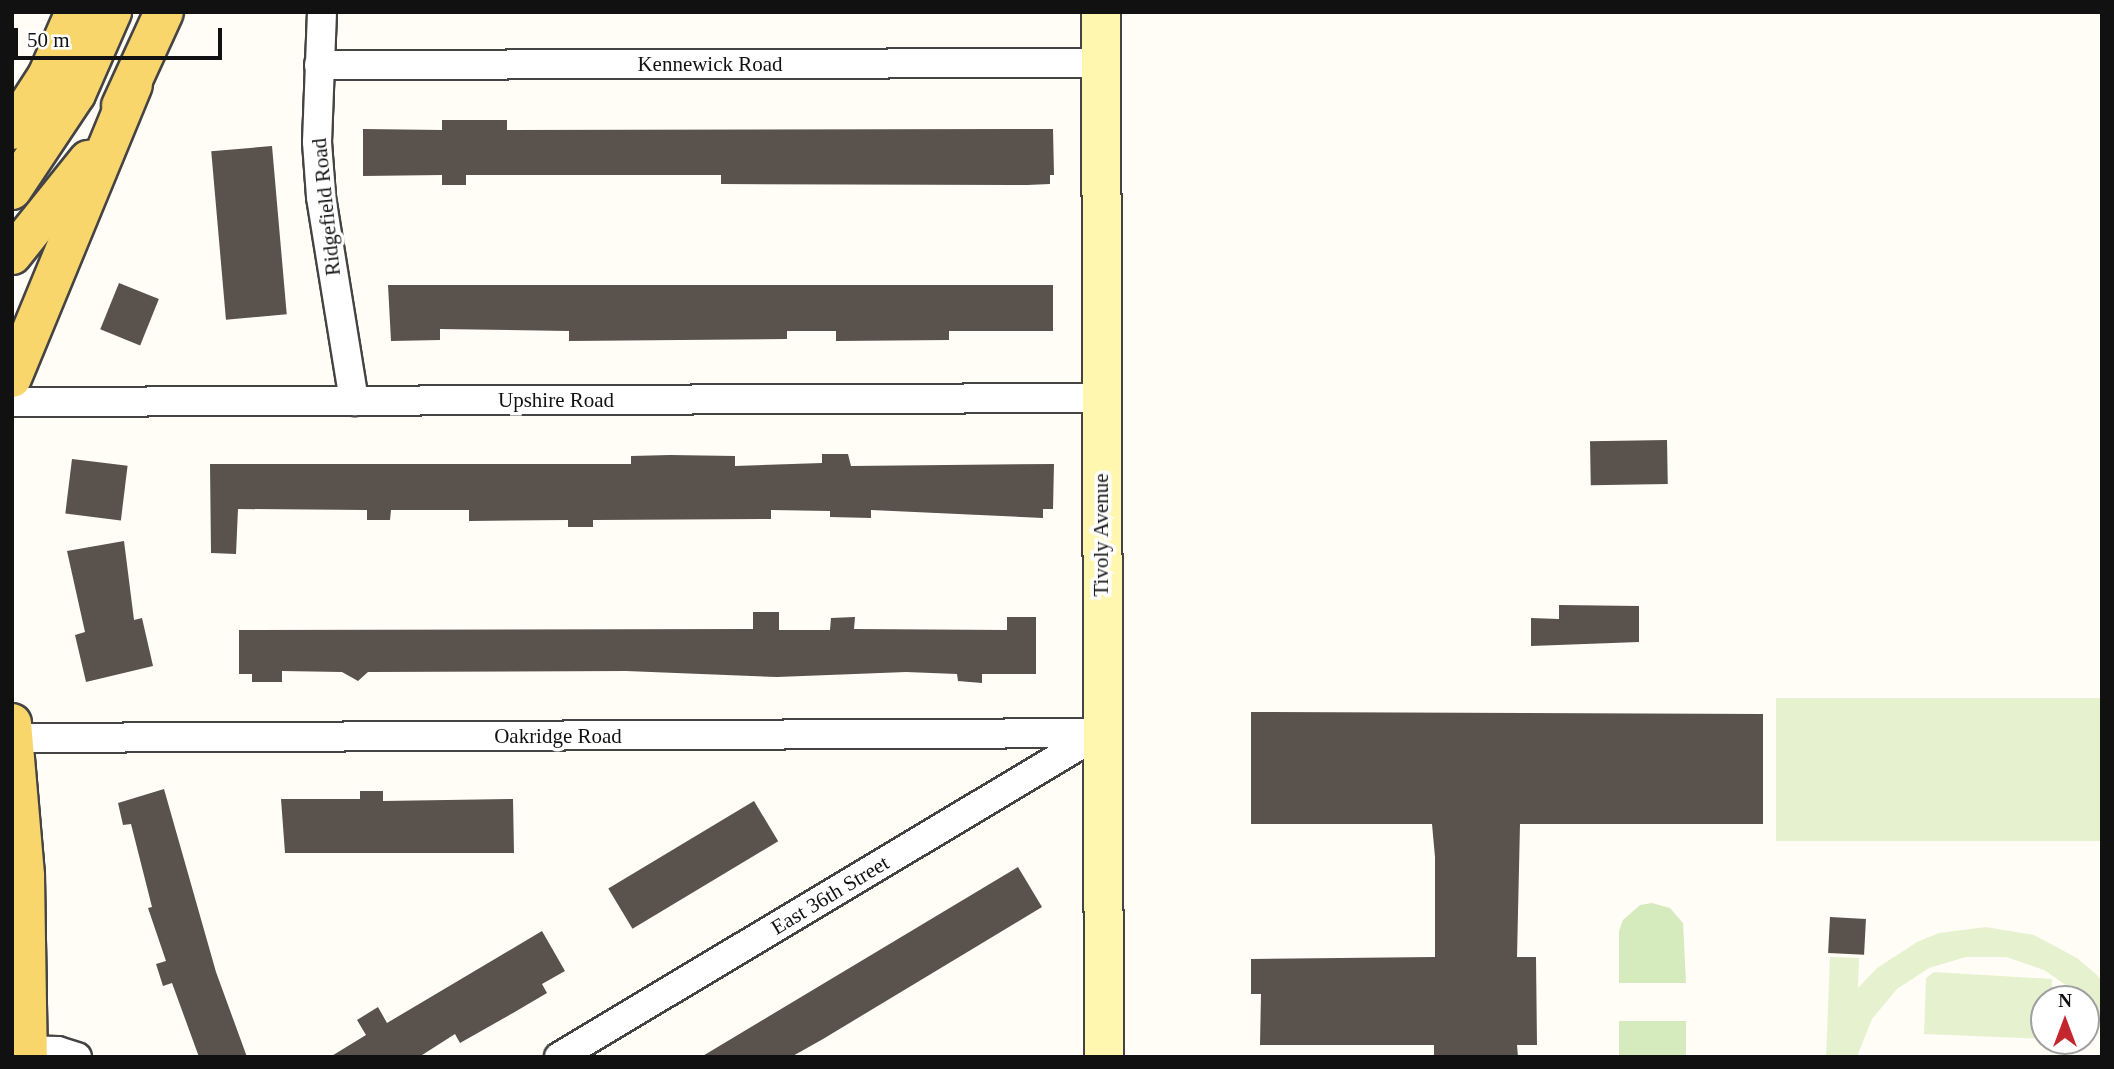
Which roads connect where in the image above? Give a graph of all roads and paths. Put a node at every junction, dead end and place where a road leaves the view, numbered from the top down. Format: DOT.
graph roads {
  1 [pos="75,12"];
  2 [pos="112,12"];
  3 [pos="164,12"];
  4 [pos="321,12"];
  5 [pos="1101,12"];
  6 [pos="1101,62"];
  7 [pos="319,65"];
  8 [pos="133,85"];
  9 [pos="12,130"];
  10 [pos="12,190"];
  11 [pos="12,255"];
  12 [pos="12,379"];
  13 [pos="1101,398"];
  14 [pos="354,401"];
  15 [pos="12,402"];
  16 [pos="14,730"];
  17 [pos="1101,733"];
  18 [pos="23,1052"];
  19 [pos="77,1057"];
  20 [pos="559,1057"];
  21 [pos="1104,1057"];
  1 -- 9 [label="main road"];
  2 -- 10 [label="main road"];
  3 -- 8 [label="main road"];
  4 -- 7 [label="street, Ridgefield Road"];
  5 -- 6 [label="street, Tivoly Avenue"];
  6 -- 7 [label="street, Kennewick Road"];
  6 -- 13 [label="street, Tivoly Avenue"];
  7 -- 14 [label="street, Ridgefield Road"];
  8 -- 11 [label="main road"];
  8 -- 12 [label="main road"];
  13 -- 14 [label="street, Upshire Road"];
  13 -- 17 [label="street, Tivoly Avenue"];
  14 -- 15 [label="street, Upshire Road"];
  16 -- 17 [label="street, Oakridge Road"];
  16 -- 18 [label="main road"];
  17 -- 20 [label="street, East 36th Street"];
  17 -- 21 [label="street, Tivoly Avenue"];
  18 -- 19 [label="street"];
}
